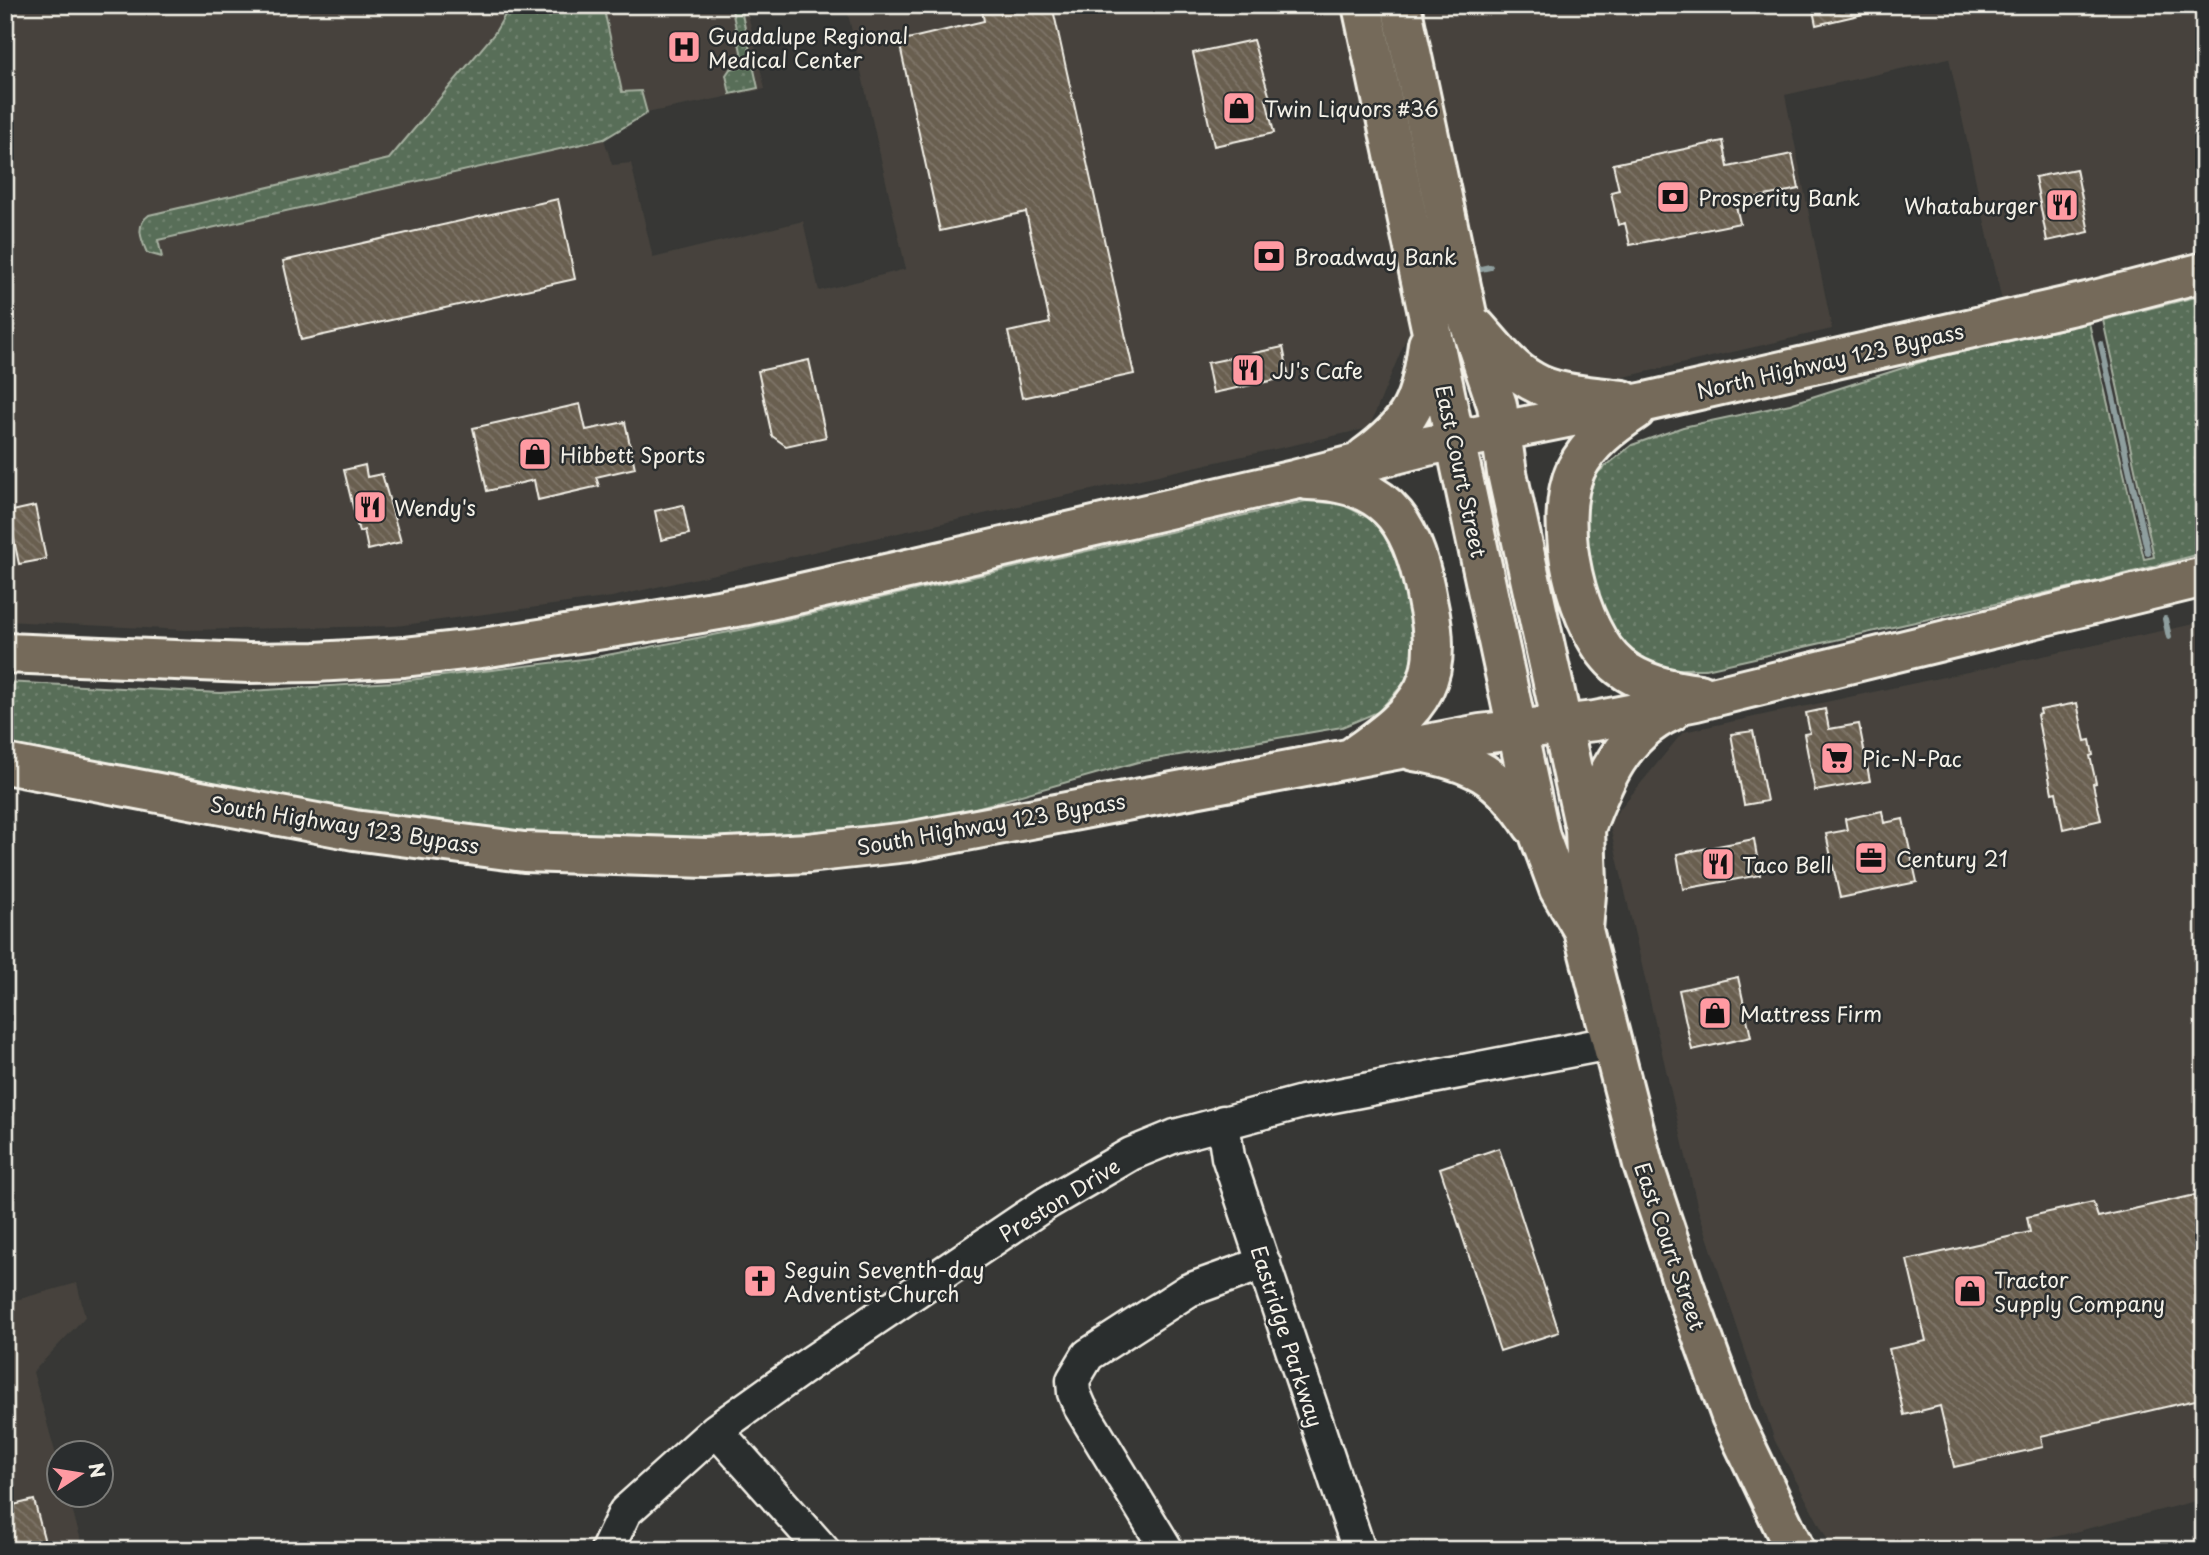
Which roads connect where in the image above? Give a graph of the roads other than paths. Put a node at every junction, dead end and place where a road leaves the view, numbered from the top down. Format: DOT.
graph roads {
  1 [pos="1362,5"];
  2 [pos="1401,5"];
  3 [pos="2204,272"];
  4 [pos="1468,319"];
  5 [pos="1431,325"];
  6 [pos="1646,402"];
  7 [pos="1502,433"];
  8 [pos="1455,441"];
  9 [pos="1359,462"];
  10 [pos="1294,480"];
  11 [pos="2204,577"];
  12 [pos="5,653"];
  13 [pos="1709,699"];
  14 [pos="1562,725"];
  15 [pos="1517,729"];
  16 [pos="1402,749"];
  17 [pos="1347,761"];
  18 [pos="5,764"];
  19 [pos="1585,829"];
  20 [pos="1540,837"];
  21 [pos="1583,930"];
  22 [pos="1610,1043"];
  23 [pos="1223,1122"];
  24 [pos="1264,1263"];
  25 [pos="716,1430"];
  26 [pos="607,1550"];
  27 [pos="822,1550"];
  28 [pos="1167,1550"];
  29 [pos="1359,1550"];
  30 [pos="1795,1550"];
  1 -- 5 [label="main road, East Court Street"];
  2 -- 4 [label="main road, East Court Street"];
  3 -- 6 [label="main road, North Highway 123 Bypass"];
  4 -- 6 [label="main road"];
  4 -- 7 [label="main road, East Court Street"];
  5 -- 8 [label="main road, East Court Street"];
  5 -- 9 [label="main road"];
  6 -- 7 [label="main road, North Highway 123 Bypass"];
  6 -- 13 [label="main road"];
  7 -- 8 [label="main road, North Highway 123 Bypass"];
  7 -- 14 [label="main road, East Court Street"];
  8 -- 9 [label="main road"];
  8 -- 15 [label="main road, East Court Street"];
  9 -- 10 [label="main road"];
  10 -- 12 [label="main road"];
  10 -- 17 [label="main road"];
  11 -- 13 [label="main road"];
  13 -- 14 [label="main road"];
  13 -- 19 [label="main road"];
  14 -- 15 [label="main road"];
  14 -- 19 [label="main road, East Court Street"];
  15 -- 16 [label="main road, South Highway 123 Bypass"];
  15 -- 20 [label="main road, East Court Street"];
  16 -- 17 [label="main road, South Highway 123 Bypass"];
  16 -- 20 [label="main road"];
  17 -- 18 [label="main road, South Highway 123 Bypass"];
  19 -- 21 [label="main road, East Court Street"];
  20 -- 21 [label="main road, East Court Street"];
  21 -- 22 [label="main road, East Court Street"];
  22 -- 23 [label="street, Preston Drive"];
  22 -- 30 [label="main road, East Court Street"];
  23 -- 24 [label="street, Eastridge Parkway"];
  23 -- 25 [label="street, Preston Drive"];
  24 -- 28 [label="street"];
  24 -- 29 [label="street, Eastridge Parkway"];
  25 -- 26 [label="street, Preston Drive"];
  25 -- 27 [label="street"];
}
